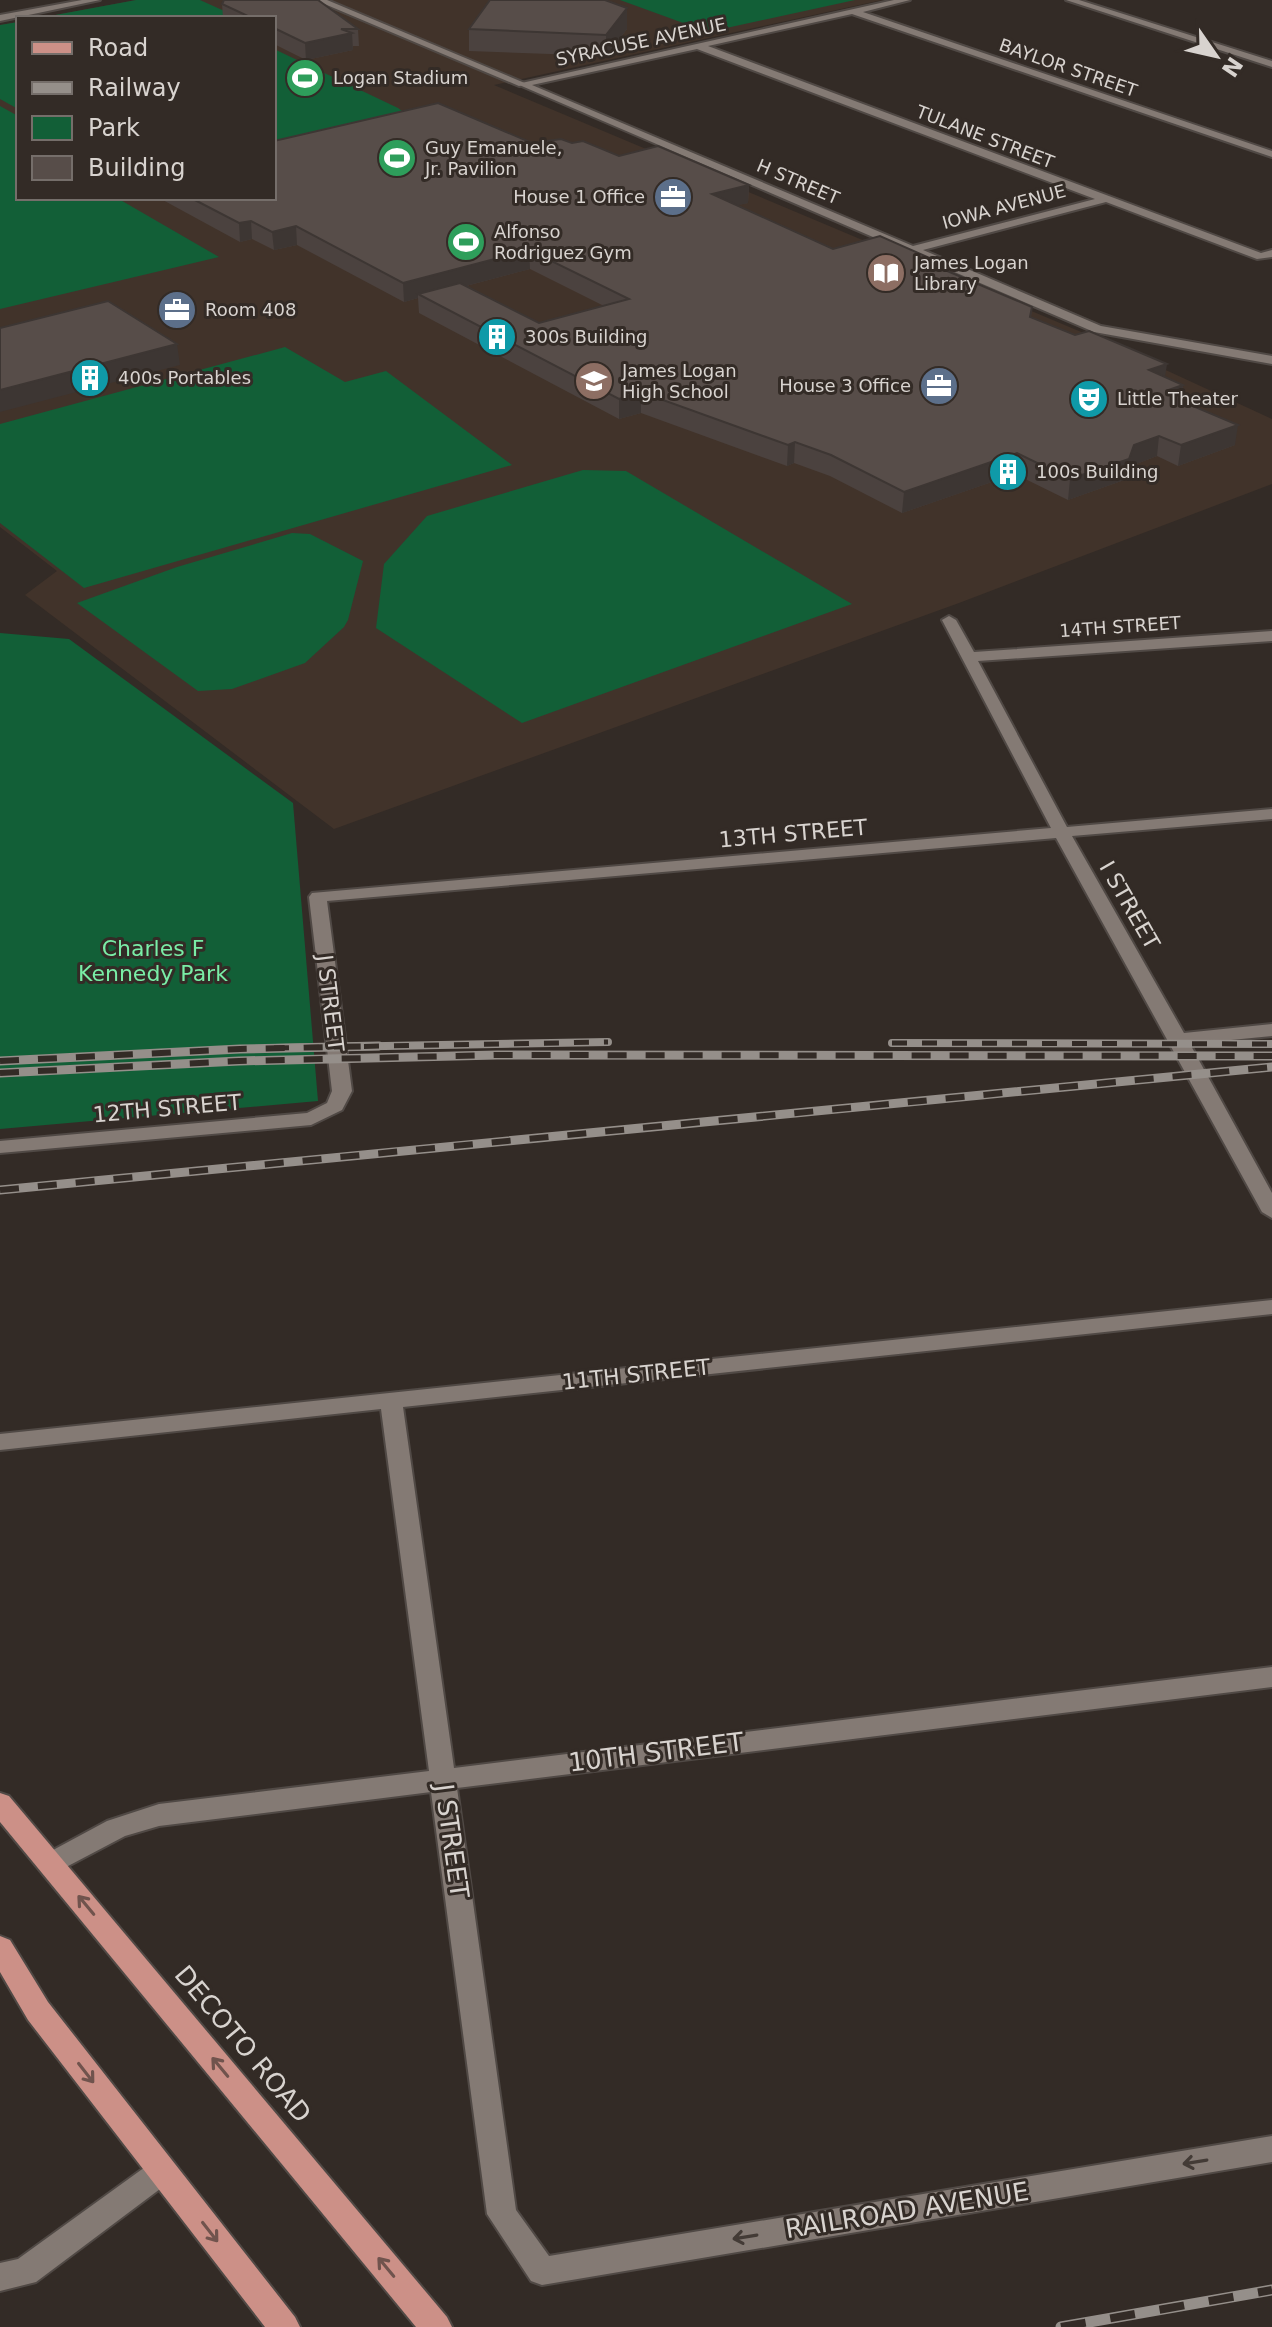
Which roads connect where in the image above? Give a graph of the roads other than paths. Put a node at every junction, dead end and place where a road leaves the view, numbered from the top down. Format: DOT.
graph roads {
  1 [pos="41,0"];
  2 [pos="96,0"];
  3 [pos="319,0"];
  4 [pos="906,0"];
  5 [pos="1070,0"];
  6 [pos="0,8"];
  7 [pos="854,12"];
  8 [pos="0,18"];
  9 [pos="699,46"];
  10 [pos="1272,64"];
  11 [pos="522,84"];
  12 [pos="1272,154"];
  13 [pos="1106,199"];
  14 [pos="911,250"];
  15 [pos="1266,255"];
  16 [pos="1272,360"];
  17 [pos="949,620"];
  18 [pos="1272,636"];
  19 [pos="970,657"];
  20 [pos="1272,814"];
  21 [pos="1061,832"];
  22 [pos="318,897"];
  23 [pos="1272,1030"];
  24 [pos="1178,1039"];
  25 [pos="335,1106"];
  26 [pos="0,1147"];
  27 [pos="1272,1212"];
  28 [pos="1272,1307"];
  29 [pos="391,1400"];
  30 [pos="0,1442"];
  31 [pos="1272,1677"];
  32 [pos="444,1778"];
  33 [pos="0,1803"];
  34 [pos="51,1864"];
  35 [pos="0,1948"];
  36 [pos="1272,2149"];
  37 [pos="162,2171"];
  38 [pos="542,2271"];
  39 [pos="0,2277"];
  40 [pos="284,2327"];
  41 [pos="436,2327"];
  1 -- 6 [label="street"];
  2 -- 8 [label="street"];
  3 -- 11 [label="street, H STREET"];
  4 -- 7 [label="street, SYRACUSE AVENUE"];
  5 -- 10 [label="street"];
  7 -- 9 [label="street, SYRACUSE AVENUE"];
  7 -- 12 [label="street, BAYLOR STREET"];
  9 -- 11 [label="street, SYRACUSE AVENUE"];
  9 -- 13 [label="street, TULANE STREET"];
  11 -- 14 [label="street, H STREET"];
  13 -- 14 [label="street, IOWA AVENUE"];
  13 -- 15 [label="street, TULANE STREET"];
  14 -- 16 [label="street, H STREET"];
  17 -- 19 [label="street, I STREET"];
  18 -- 19 [label="street, 14TH STREET"];
  19 -- 21 [label="street, I STREET"];
  20 -- 21 [label="street, 13TH STREET"];
  21 -- 22 [label="street, 13TH STREET"];
  21 -- 24 [label="street, I STREET"];
  22 -- 25 [label="street, J STREET"];
  23 -- 24 [label="street"];
  24 -- 27 [label="street, I STREET"];
  25 -- 26 [label="street, 12TH STREET"];
  28 -- 29 [label="street, 11TH STREET"];
  29 -- 30 [label="street, 11TH STREET"];
  29 -- 32 [label="street, J STREET"];
  31 -- 32 [label="street, 10TH STREET"];
  32 -- 34 [label="street, 10TH STREET"];
  32 -- 38 [label="street, J STREET"];
  33 -- 34 [label="main road, DECOTO ROAD"];
  41 -- 34 [label="main road, DECOTO ROAD, one-way"];
  35 -- 37 [label="main road, one-way"];
  36 -- 38 [label="street, RAILROAD AVENUE, one-way"];
  37 -- 39 [label="street"];
  37 -- 40 [label="main road, one-way"];
}
